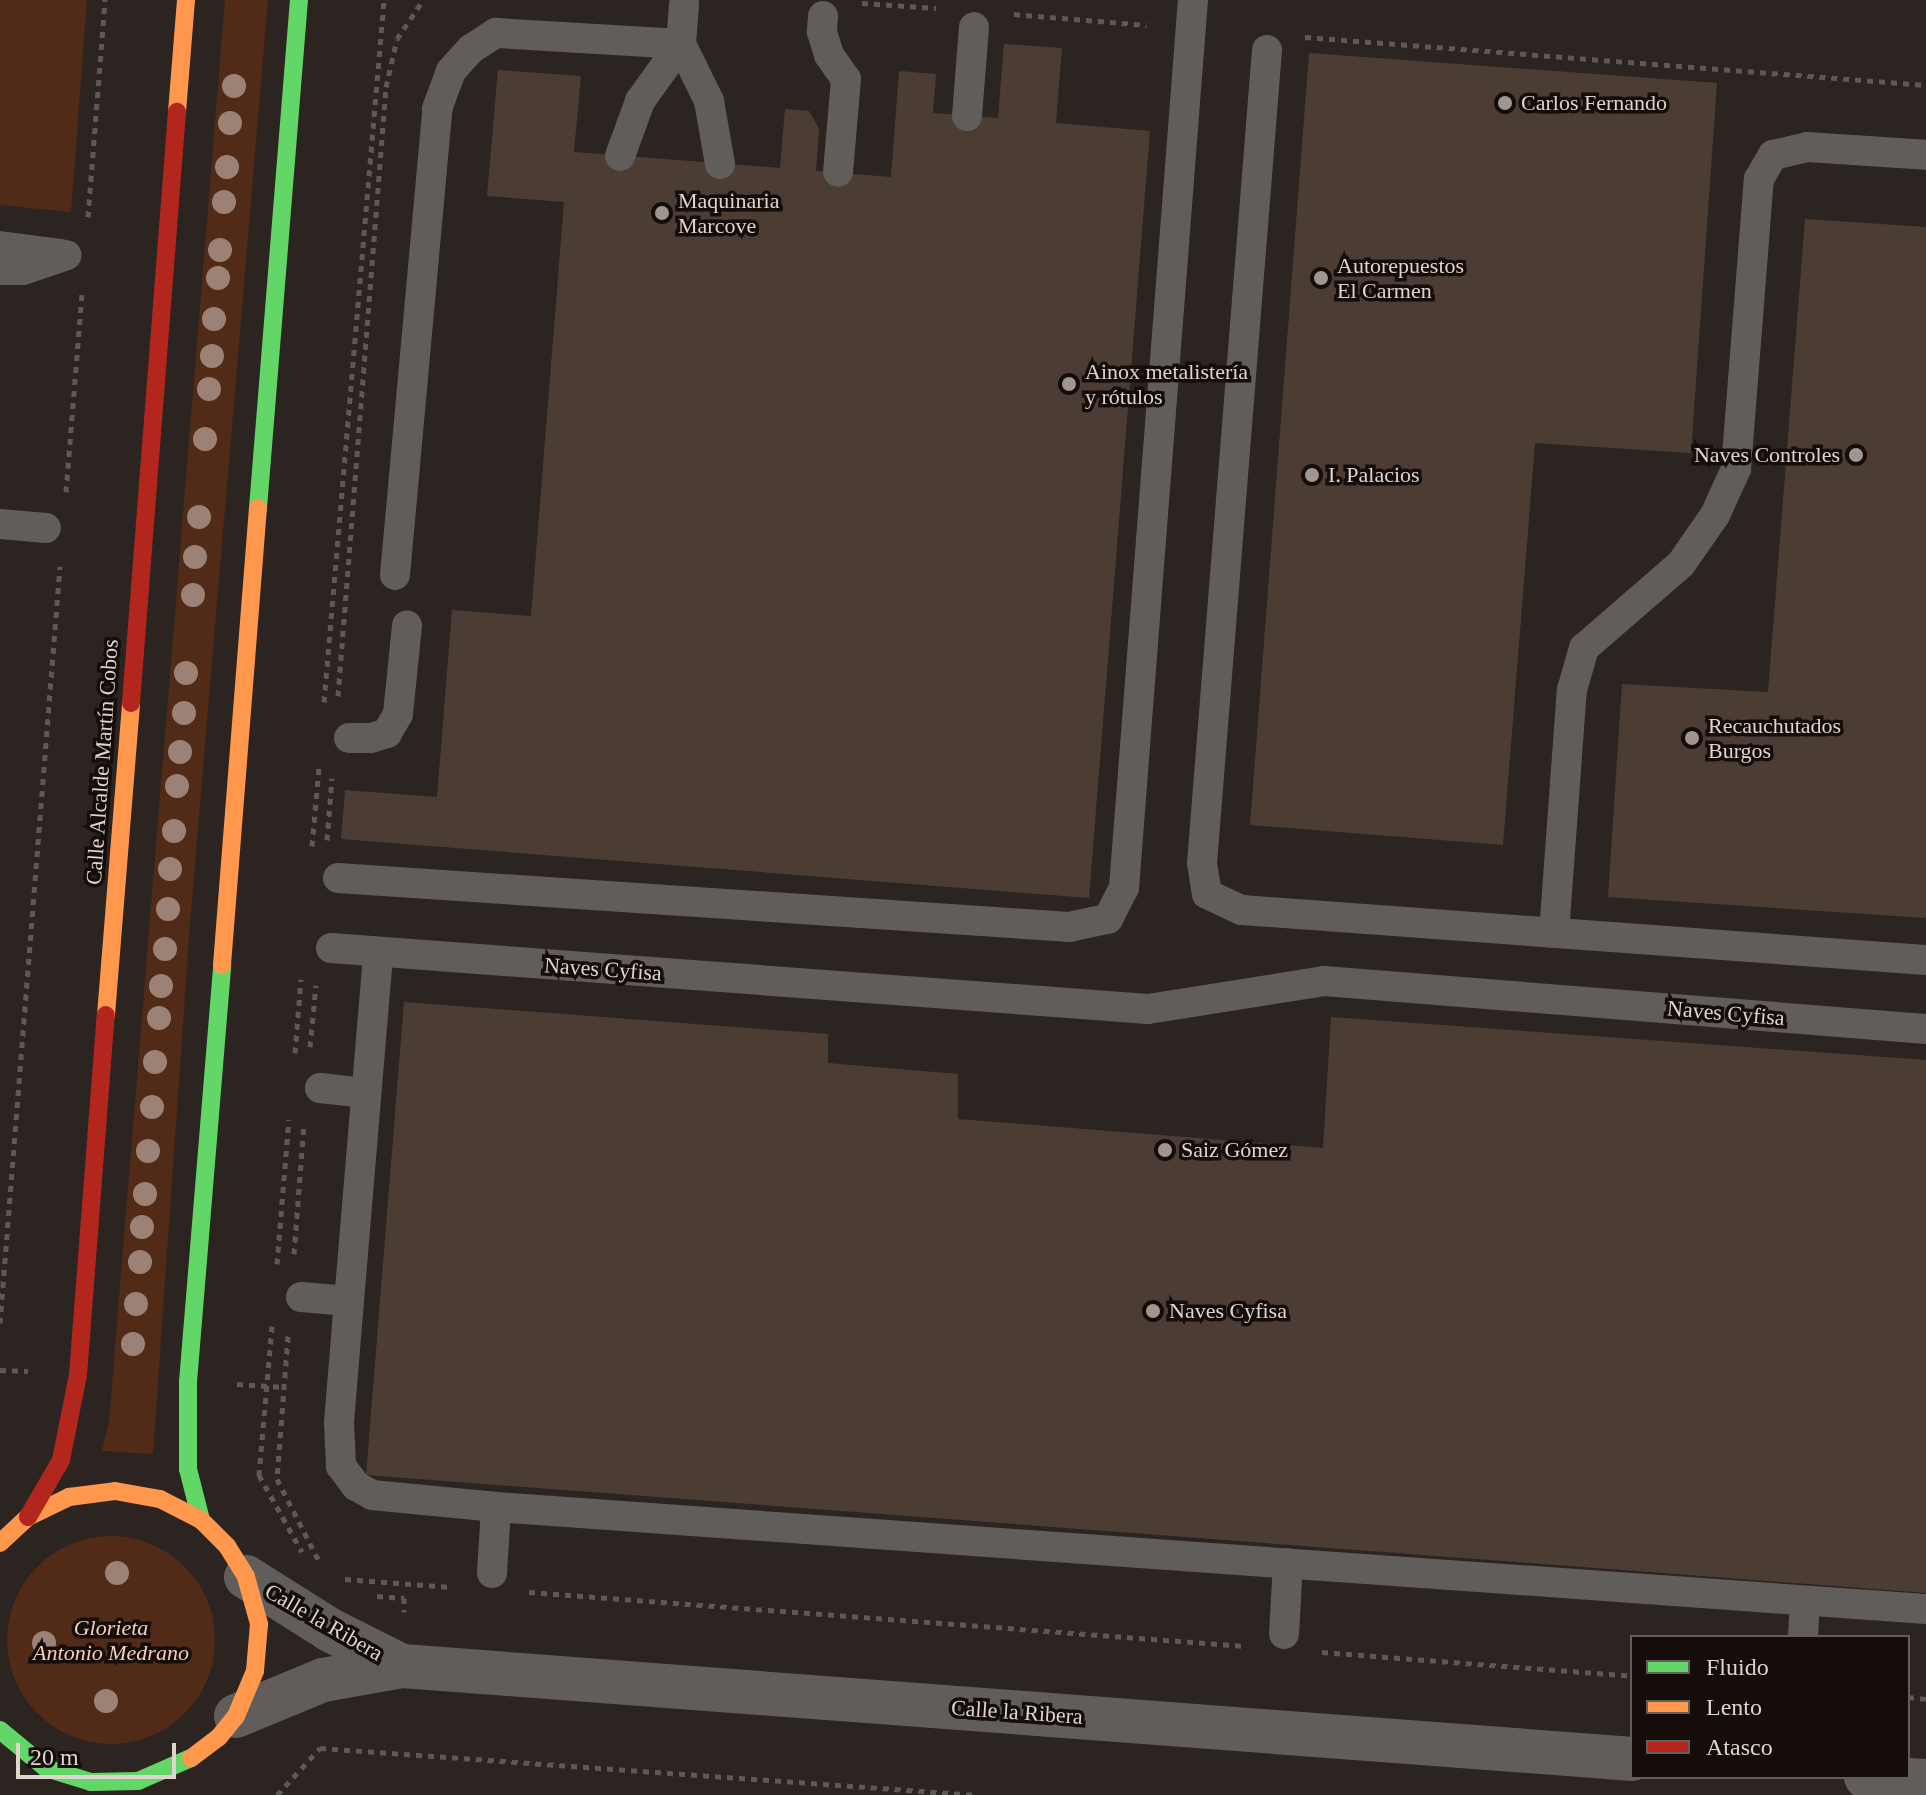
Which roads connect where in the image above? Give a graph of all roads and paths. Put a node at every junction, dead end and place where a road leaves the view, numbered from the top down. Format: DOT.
graph roads {
  1 [pos="105,0"];
  2 [pos="186,0"];
  3 [pos="423,0"];
  4 [pos="858,2"];
  5 [pos="684,4"];
  6 [pos="303,5"];
  7 [pos="946,9"];
  8 [pos="1006,14"];
  9 [pos="1192,14"];
  10 [pos="823,16"];
  11 [pos="974,27"];
  12 [pos="1300,37"];
  13 [pos="681,44"];
  14 [pos="1267,50"];
  15 [pos="1926,85"];
  16 [pos="967,116"];
  17 [pos="1926,155"];
  18 [pos="620,156"];
  19 [pos="720,164"];
  20 [pos="838,172"];
  21 [pos="87,226"];
  22 [pos="0,246"];
  23 [pos="0,270"];
  24 [pos="83,287"];
  25 [pos="66,498"];
  26 [pos="0,524"];
  27 [pos="46,528"];
  28 [pos="61,560"];
  29 [pos="395,575"];
  30 [pos="407,625"];
  31 [pos="337,705"];
  32 [pos="349,738"];
  33 [pos="332,768"];
  34 [pos="327,846"];
  35 [pos="338,878"];
  36 [pos="1554,933"];
  37 [pos="331,948"];
  38 [pos="378,952"];
  39 [pos="1926,960"];
  40 [pos="316,978"];
  41 [pos="1926,1029"];
  42 [pos="309,1056"];
  43 [pos="320,1088"];
  44 [pos="366,1093"];
  45 [pos="304,1117"];
  46 [pos="293,1266"];
  47 [pos="301,1297"];
  48 [pos="349,1301"];
  49 [pos="0,1323"];
  50 [pos="289,1326"];
  51 [pos="496,1507"];
  52 [pos="28,1517"];
  53 [pos="201,1520"];
  54 [pos="0,1543"];
  55 [pos="1288,1563"];
  56 [pos="492,1573"];
  57 [pos="246,1577"];
  58 [pos="328,1577"];
  59 [pos="341,1579"];
  60 [pos="464,1588"];
  61 [pos="522,1591"];
  62 [pos="1805,1601"];
  63 [pos="1926,1609"];
  64 [pos="1284,1634"];
  65 [pos="1803,1635"];
  66 [pos="1251,1647"];
  67 [pos="1314,1652"];
  68 [pos="402,1666"];
  69 [pos="1630,1676"];
  70 [pos="227,1726"];
  71 [pos="4,1736"];
  72 [pos="1630,1759"];
  73 [pos="18,1768"];
  74 [pos="1896,1779"];
  75 [pos="1926,1781"];
  76 [pos="188,1783"];
  77 [pos="277,1795"];
  78 [pos="977,1795"];
  1 -- 21 [label="path"];
  2 -- 52 [label="main road, Calle Alcalde Martín Cobos"];
  3 -- 31 [label="path"];
  4 -- 7 [label="path"];
  5 -- 13 [label="lane"];
  6 -- 53 [label="main road"];
  8 -- 9 [label="path"];
  9 -- 35 [label="lane"];
  10 -- 20 [label="lane"];
  11 -- 16 [label="lane"];
  12 -- 15 [label="path"];
  13 -- 18 [label="lane"];
  13 -- 19 [label="lane"];
  13 -- 29 [label="lane"];
  14 -- 36 [label="lane"];
  17 -- 36 [label="lane"];
  22 -- 23 [label="lane"];
  24 -- 25 [label="path"];
  26 -- 27 [label="lane"];
  28 -- 49 [label="path"];
  30 -- 32 [label="lane"];
  33 -- 34 [label="path"];
  36 -- 39 [label="lane"];
  37 -- 38 [label="lane, Naves Cyfisa"];
  38 -- 41 [label="lane, Naves Cyfisa"];
  38 -- 44 [label="lane"];
  40 -- 42 [label="path"];
  43 -- 44 [label="lane"];
  44 -- 48 [label="lane"];
  45 -- 46 [label="path"];
  47 -- 48 [label="lane"];
  48 -- 51 [label="lane"];
  50 -- 58 [label="path"];
  51 -- 55 [label="lane"];
  51 -- 56 [label="lane"];
  52 -- 53 [label="main road"];
  52 -- 54 [label="main road"];
  53 -- 57 [label="main road"];
  55 -- 62 [label="lane"];
  55 -- 64 [label="lane"];
  57 -- 68 [label="street, Calle la Ribera"];
  57 -- 70 [label="main road"];
  59 -- 60 [label="path"];
  61 -- 66 [label="path"];
  62 -- 63 [label="lane"];
  62 -- 65 [label="lane"];
  67 -- 69 [label="path"];
  68 -- 70 [label="street, Calle la Ribera"];
  68 -- 72 [label="street, Calle la Ribera"];
  70 -- 71 [label="main road"];
  70 -- 76 [label="main road"];
  71 -- 73 [label="main road"];
  74 -- 75 [label="street"];
  77 -- 78 [label="path"];
}
